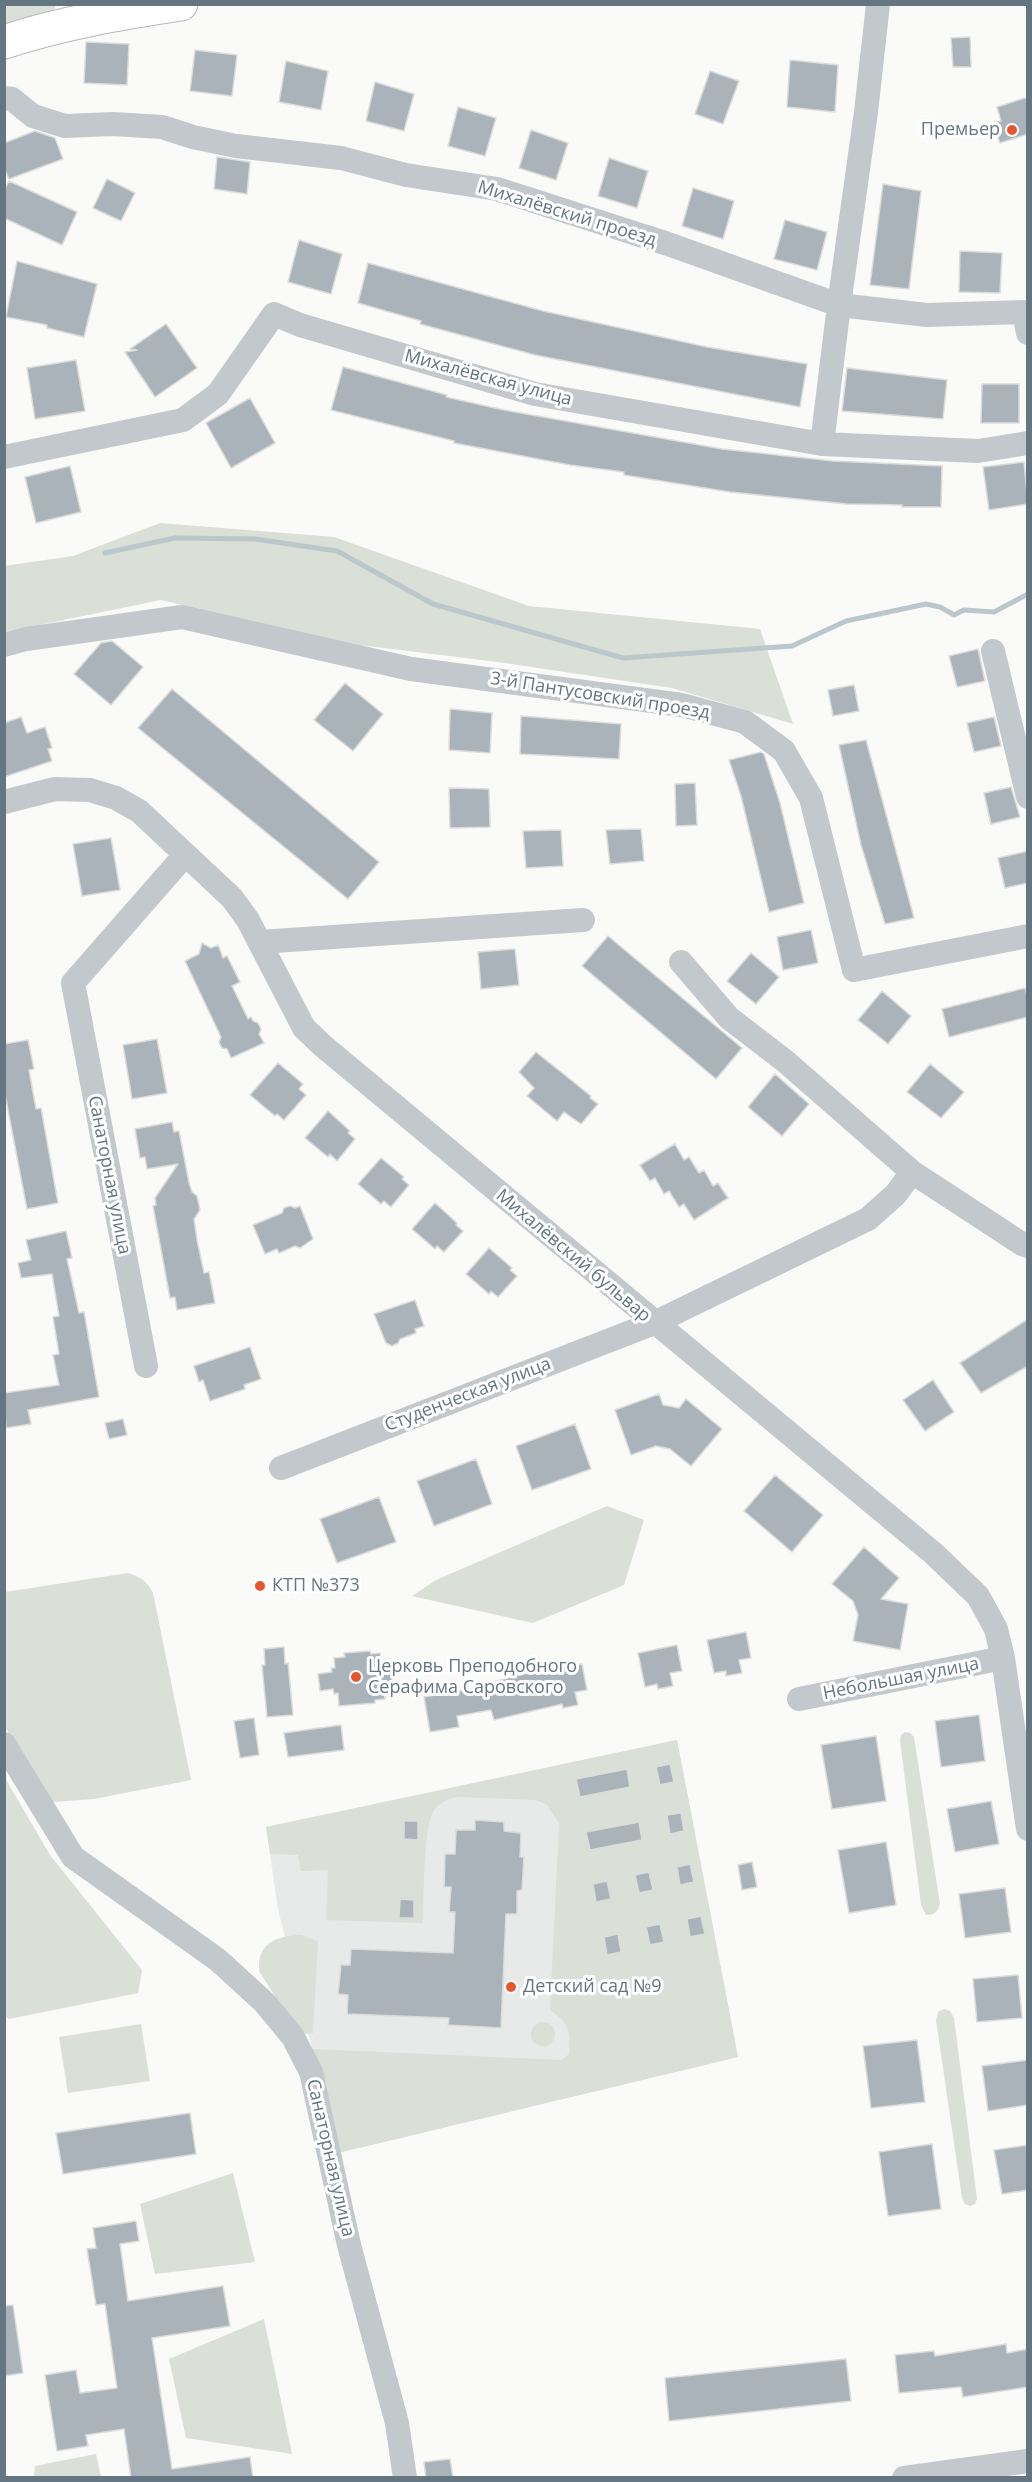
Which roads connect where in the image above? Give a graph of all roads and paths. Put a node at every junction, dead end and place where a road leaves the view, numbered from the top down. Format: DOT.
graph roads {
  1 [pos="181,4"];
  2 [pos="878,4"];
  3 [pos="4,42"];
  4 [pos="4,99"];
  5 [pos="839,305"];
  6 [pos="1026,322"];
  7 [pos="1028,443"];
  8 [pos="822,444"];
  9 [pos="4,457"];
  10 [pos="4,645"];
  11 [pos="993,651"];
  12 [pos="1028,797"];
  13 [pos="4,802"];
  14 [pos="185,855"];
  15 [pos="583,920"];
  16 [pos="1028,936"];
  17 [pos="260,942"];
  18 [pos="681,962"];
  19 [pos="912,1172"];
  20 [pos="1028,1246"];
  21 [pos="654,1323"];
  22 [pos="146,1366"];
  23 [pos="281,1467"];
  24 [pos="1004,1658"];
  25 [pos="799,1699"];
  26 [pos="4,1744"];
  27 [pos="1028,1829"];
  28 [pos="1028,2461"];
  29 [pos="405,2478"];
  30 [pos="904,2478"];
  1 -- 3 [label="highway"];
  2 -- 5 [label="street"];
  4 -- 5 [label="street, Михалёвский проезд"];
  5 -- 6 [label="street, Михалёвский проезд"];
  5 -- 8 [label="street"];
  7 -- 8 [label="street, Михалёвская улица"];
  8 -- 9 [label="street, Михалёвская улица"];
  10 -- 16 [label="street, 3-й Пантусовский проезд"];
  11 -- 12 [label="street"];
  13 -- 14 [label="street, Михалёвский бульвар"];
  14 -- 17 [label="street, Михалёвский бульвар"];
  14 -- 22 [label="street, Санаторная улица"];
  15 -- 17 [label="street"];
  17 -- 21 [label="street, Михалёвский бульвар"];
  18 -- 19 [label="street"];
  19 -- 20 [label="street"];
  19 -- 21 [label="street, Студенческая улица"];
  21 -- 23 [label="street, Студенческая улица"];
  21 -- 24 [label="street, Михалёвский бульвар"];
  24 -- 25 [label="street, Небольшая улица"];
  24 -- 27 [label="street, Михалёвский бульвар"];
  26 -- 29 [label="street, Санаторная улица"];
  28 -- 30 [label="street"];
}
